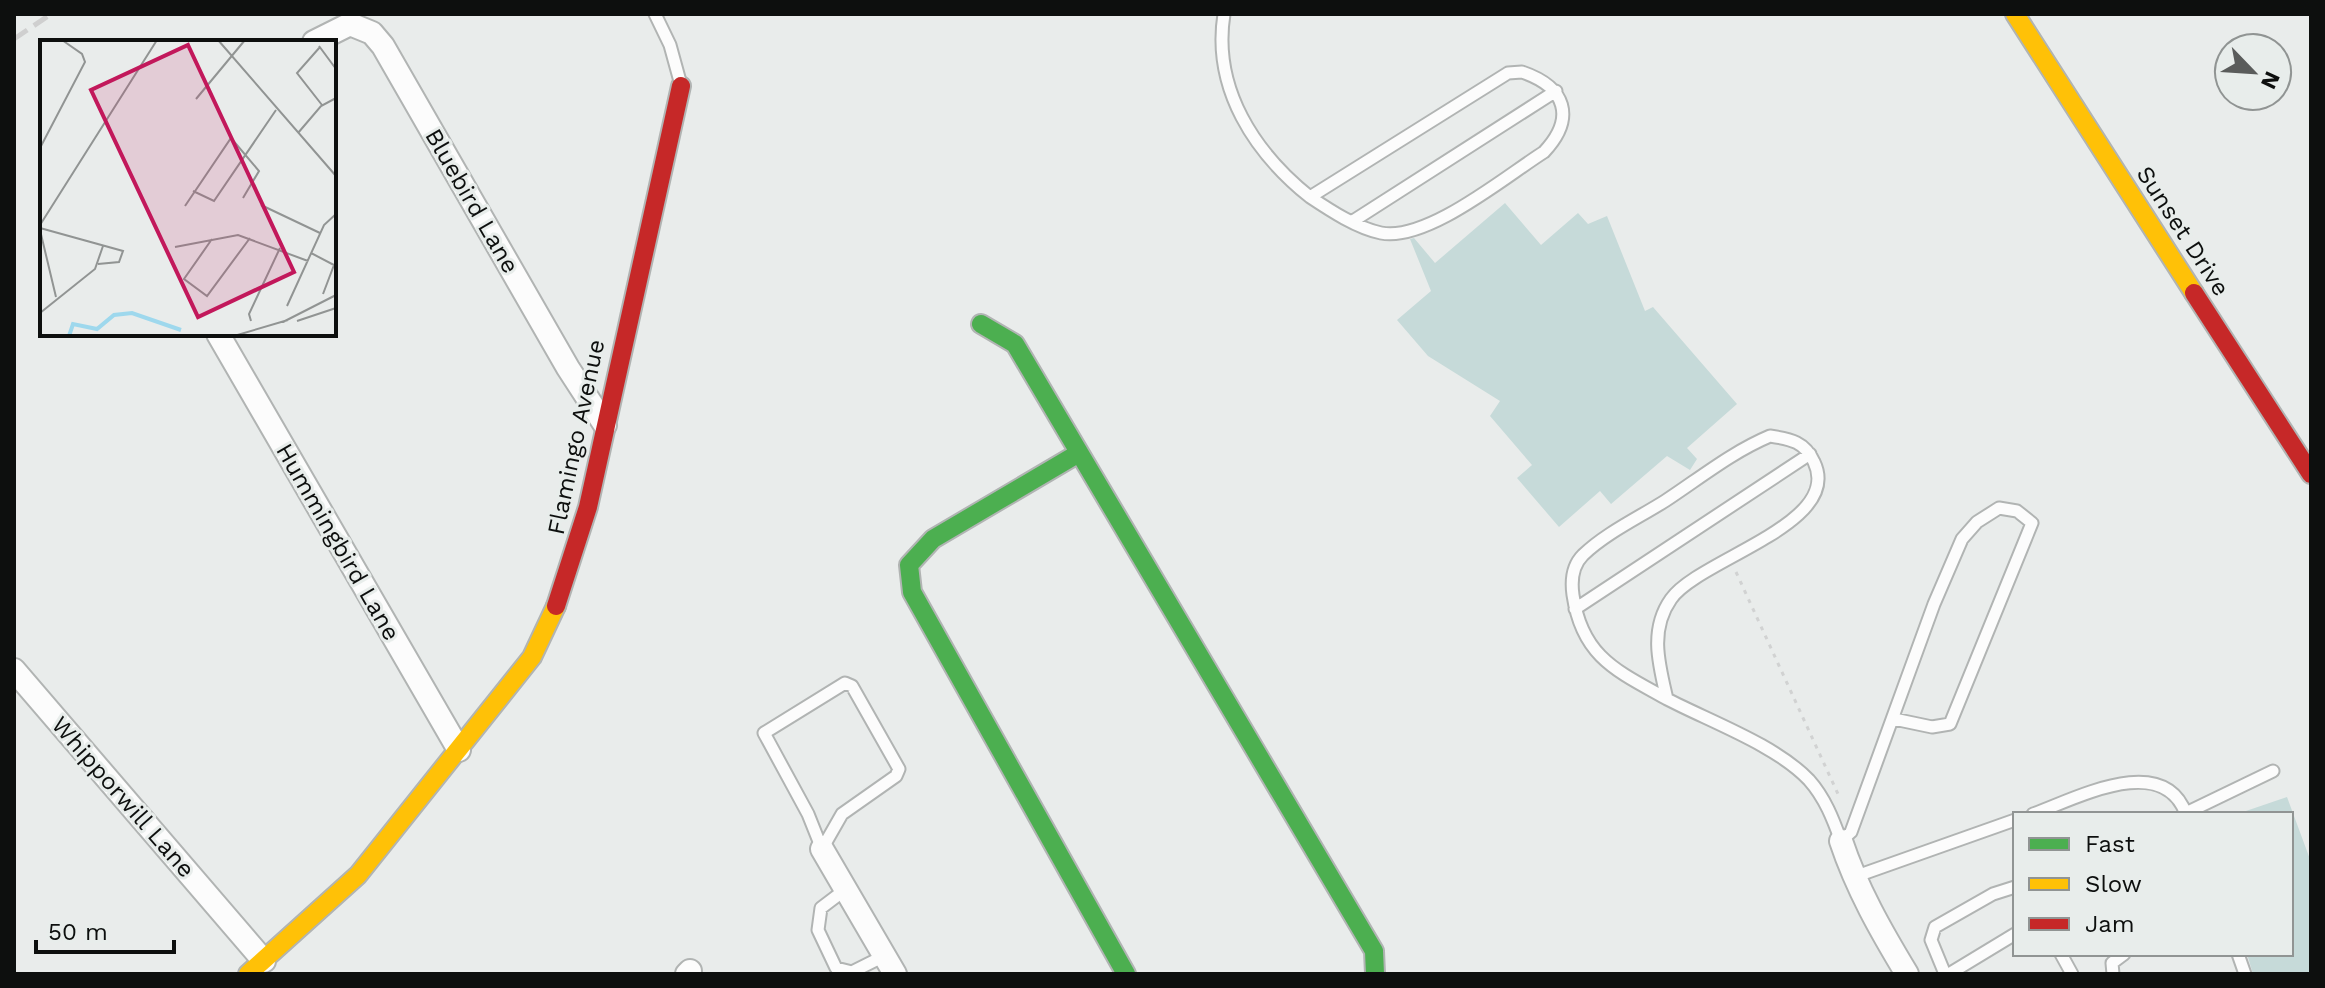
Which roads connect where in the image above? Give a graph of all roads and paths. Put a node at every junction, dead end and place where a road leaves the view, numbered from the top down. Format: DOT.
graph roads {
  1 [pos="655,14"];
  2 [pos="1224,14"];
  3 [pos="2015,14"];
  4 [pos="318,40"];
  5 [pos="681,86"];
  6 [pos="1556,91"];
  7 [pos="1310,197"];
  8 [pos="1353,221"];
  9 [pos="981,324"];
  10 [pos="219,336"];
  11 [pos="605,425"];
  12 [pos="1079,453"];
  13 [pos="1810,454"];
  14 [pos="2311,474"];
  15 [pos="1728,560"];
  16 [pos="1575,609"];
  17 [pos="14,670"];
  18 [pos="1667,699"];
  19 [pos="1894,719"];
  20 [pos="459,750"];
  21 [pos="2273,771"];
  22 [pos="1840,800"];
  23 [pos="2039,812"];
  24 [pos="2185,812"];
  25 [pos="2190,812"];
  26 [pos="2013,821"];
  27 [pos="1841,841"];
  28 [pos="822,849"];
  29 [pos="1853,877"];
  30 [pos="2013,888"];
  31 [pos="846,889"];
  32 [pos="2013,935"];
  33 [pos="2062,956"];
  34 [pos="2121,956"];
  35 [pos="890,965"];
  36 [pos="256,967"];
  37 [pos="1126,974"];
  38 [pos="1375,974"];
  39 [pos="1907,974"];
  40 [pos="1947,974"];
  41 [pos="2072,974"];
  42 [pos="2113,974"];
  1 -- 5 [label="lane"];
  2 -- 7 [label="lane"];
  3 -- 14 [label="street, Sunset Drive"];
  4 -- 11 [label="street, Bluebird Lane"];
  5 -- 11 [label="street, Flamingo Avenue"];
  6 -- 7 [label="lane"];
  6 -- 8 [label="lane"];
  6 -- 8 [label="lane"];
  7 -- 8 [label="lane"];
  9 -- 12 [label="street"];
  10 -- 20 [label="street, Hummingbird Lane"];
  11 -- 20 [label="street, Flamingo Avenue"];
  12 -- 37 [label="street"];
  12 -- 38 [label="street"];
  13 -- 15 [label="lane"];
  13 -- 16 [label="lane"];
  13 -- 16 [label="lane"];
  15 -- 18 [label="lane"];
  15 -- 22 [label="path"];
  16 -- 18 [label="lane"];
  17 -- 36 [label="street, Whipporwill Lane"];
  18 -- 27 [label="lane"];
  19 -- 19 [label="lane"];
  19 -- 27 [label="lane"];
  20 -- 36 [label="street, Flamingo Avenue"];
  21 -- 25 [label="lane"];
  23 -- 24 [label="lane"];
  26 -- 29 [label="lane"];
  27 -- 29 [label="street"];
  28 -- 28 [label="lane"];
  28 -- 31 [label="street"];
  29 -- 39 [label="street"];
  30 -- 40 [label="lane"];
  31 -- 35 [label="street"];
  31 -- 35 [label="lane"];
  32 -- 40 [label="lane"];
  33 -- 41 [label="lane"];
  34 -- 42 [label="lane"];
}
